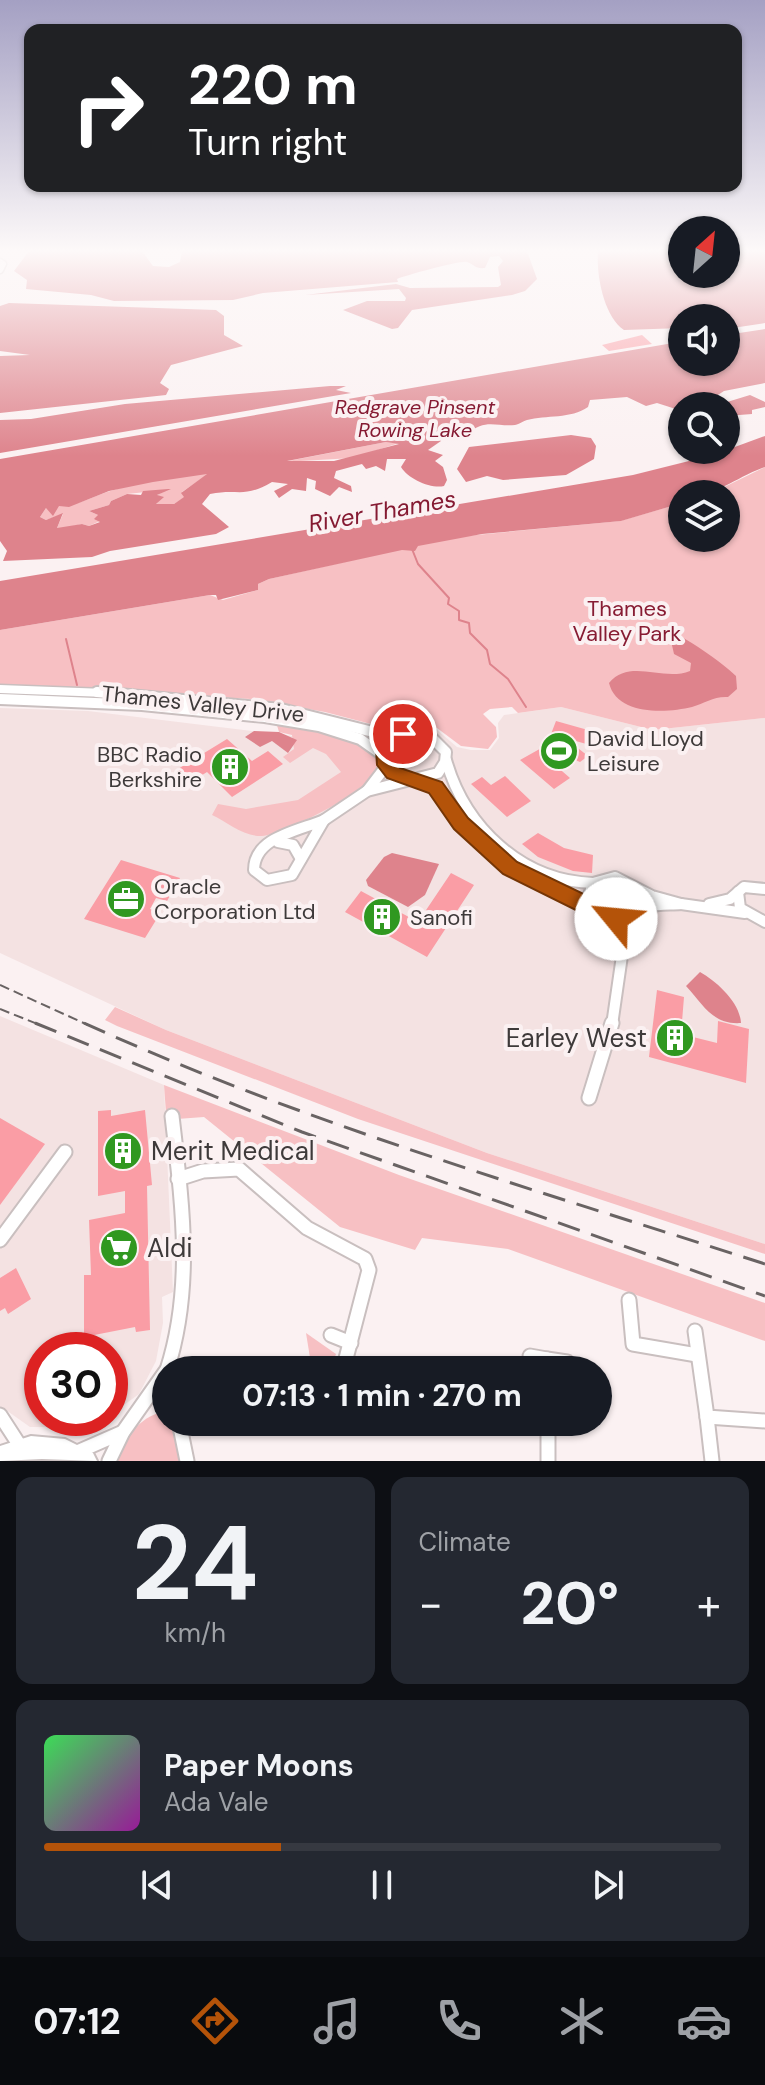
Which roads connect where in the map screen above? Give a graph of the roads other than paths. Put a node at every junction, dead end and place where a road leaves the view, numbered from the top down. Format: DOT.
graph roads {
  1 [pos="0,689"];
  2 [pos="0,699"];
  3 [pos="403,734"];
  4 [pos="446,760"];
  5 [pos="385,761"];
  6 [pos="415,780"];
  7 [pos="367,791"];
  8 [pos="324,820"];
  9 [pos="275,842"];
  10 [pos="301,859"];
  11 [pos="593,883"];
  12 [pos="634,886"];
  13 [pos="763,887"];
  14 [pos="738,892"];
  15 [pos="681,904"];
  16 [pos="705,906"];
  17 [pos="597,910"];
  18 [pos="635,913"];
  19 [pos="745,913"];
  20 [pos="762,920"];
  21 [pos="620,974"];
  22 [pos="589,1098"];
  23 [pos="172,1116"];
  24 [pos="65,1152"];
  25 [pos="178,1179"];
  26 [pos="0,1240"];
  27 [pos="629,1300"];
  28 [pos="695,1331"];
  29 [pos="331,1335"];
  30 [pos="351,1343"];
  31 [pos="697,1355"];
  32 [pos="171,1356"];
  33 [pos="347,1356"];
  34 [pos="152,1396"];
  35 [pos="0,1415"];
  36 [pos="707,1417"];
  37 [pos="765,1421"];
  38 [pos="128,1426"];
  39 [pos="116,1436"];
  40 [pos="121,1436"];
  41 [pos="182,1436"];
  42 [pos="548,1436"];
  43 [pos="23,1449"];
  44 [pos="79,1457"];
  45 [pos="0,1459"];
  46 [pos="109,1461"];
  47 [pos="187,1461"];
  48 [pos="548,1461"];
  49 [pos="712,1461"];
  1 -- 3 [label="street, Thames Valley Drive"];
  2 -- 5 [label="street, Thames Valley Drive"];
  3 -- 4 [label="street"];
  3 -- 5 [label="street"];
  4 -- 6 [label="street"];
  4 -- 11 [label="street"];
  5 -- 6 [label="street"];
  5 -- 7 [label="street"];
  6 -- 7 [label="street"];
  6 -- 17 [label="street"];
  7 -- 8 [label="street"];
  8 -- 9 [label="street"];
  8 -- 10 [label="street"];
  9 -- 10 [label="street"];
  9 -- 10 [label="street"];
  11 -- 12 [label="street"];
  11 -- 17 [label="street"];
  12 -- 15 [label="street"];
  12 -- 18 [label="street"];
  13 -- 14 [label="street"];
  14 -- 16 [label="street"];
  14 -- 19 [label="street"];
  15 -- 16 [label="street"];
  15 -- 18 [label="street"];
  16 -- 19 [label="street"];
  17 -- 18 [label="street"];
  17 -- 21 [label="street"];
  18 -- 21 [label="street"];
  19 -- 20 [label="street"];
  21 -- 22 [label="street"];
  23 -- 25 [label="street"];
  24 -- 26 [label="street"];
  25 -- 30 [label="street"];
  25 -- 32 [label="street"];
  27 -- 31 [label="street"];
  28 -- 31 [label="street"];
  29 -- 30 [label="street"];
  30 -- 33 [label="street"];
  31 -- 36 [label="street"];
  34 -- 38 [label="street"];
  35 -- 43 [label="street"];
  36 -- 37 [label="street"];
  36 -- 49 [label="street"];
  39 -- 44 [label="street"];
  40 -- 46 [label="street"];
  41 -- 47 [label="street"];
  42 -- 48 [label="street"];
  43 -- 44 [label="main road"];
  43 -- 45 [label="main road"];
}
